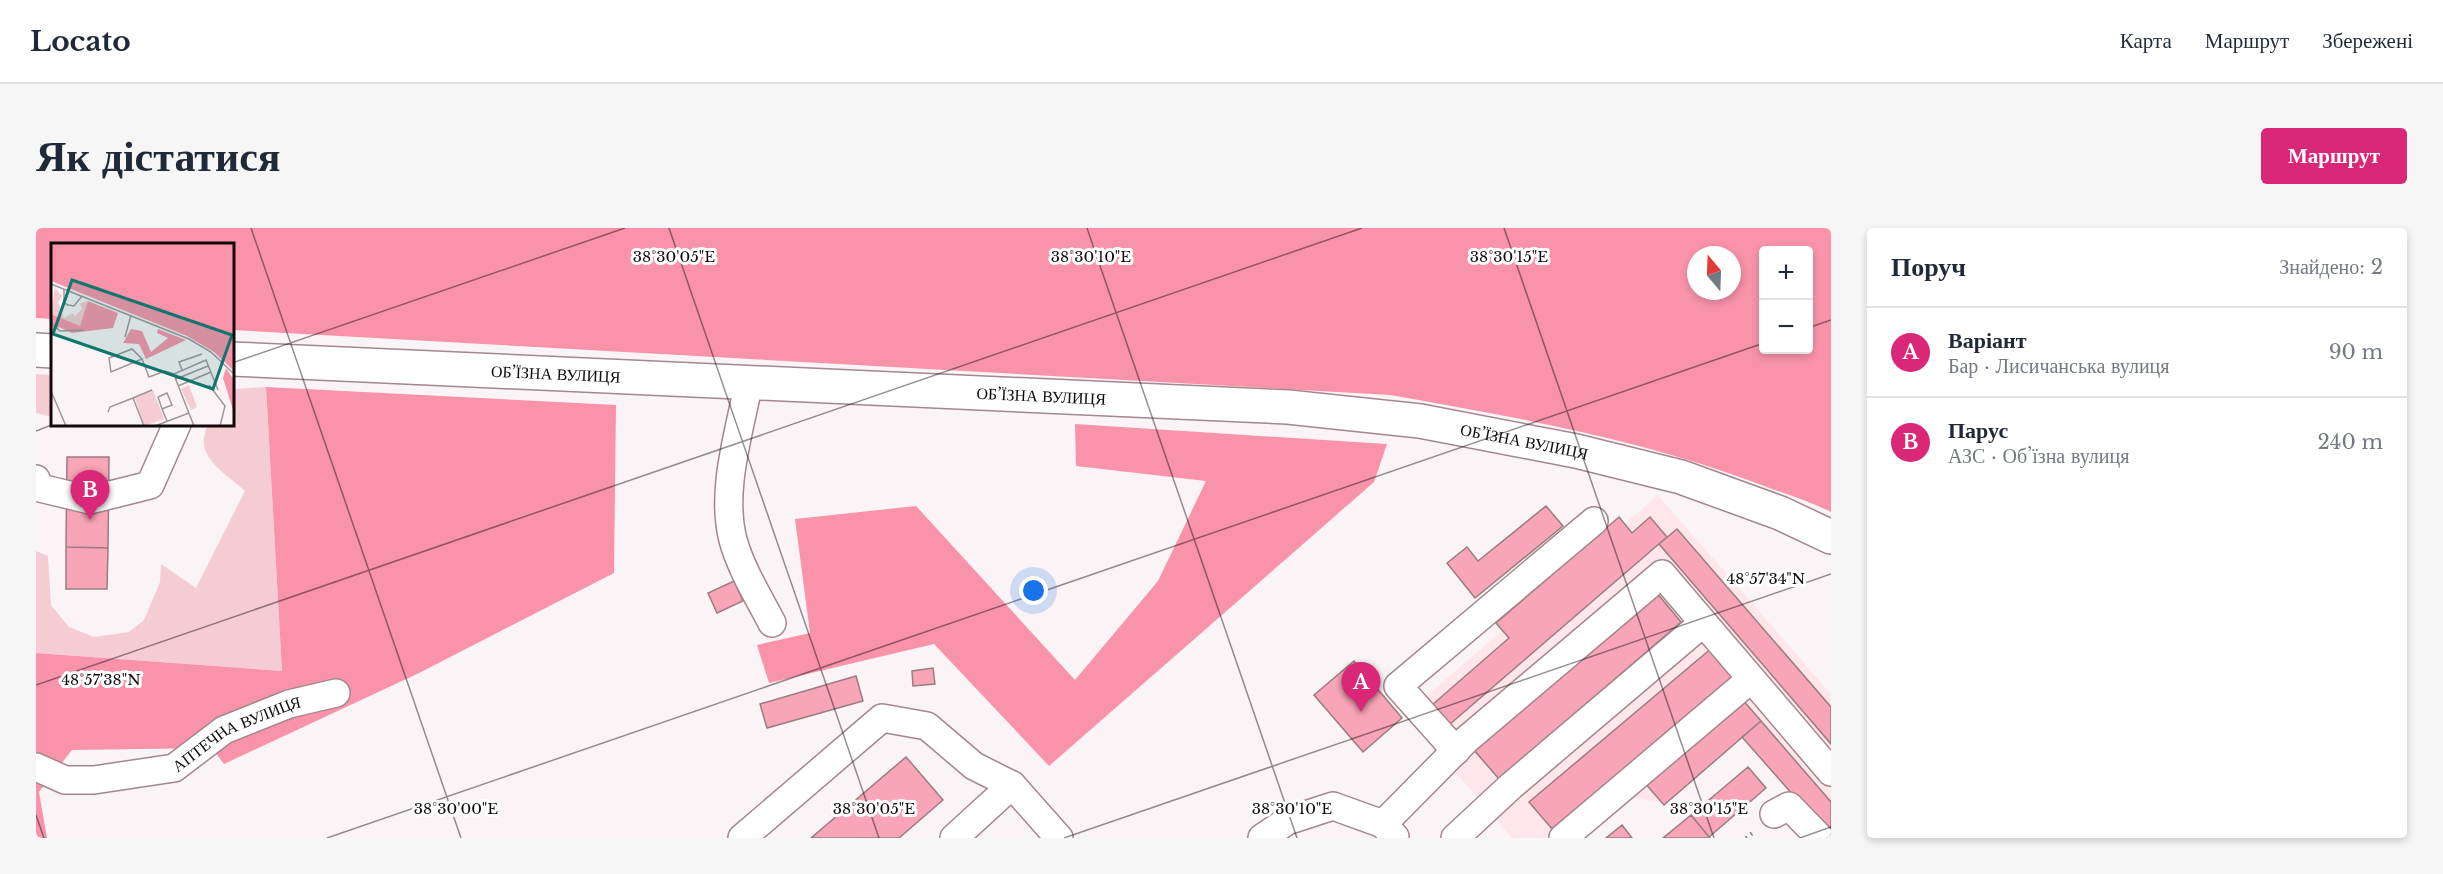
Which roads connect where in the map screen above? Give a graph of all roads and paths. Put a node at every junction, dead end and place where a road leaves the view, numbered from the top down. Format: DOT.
graph roads {
  1 [pos="36,350"];
  2 [pos="51,351"];
  3 [pos="234,358"];
  4 [pos="748,381"];
  5 [pos="176,426"];
  6 [pos="36,479"];
  7 [pos="1594,521"];
  8 [pos="1831,537"];
  9 [pos="772,622"];
  10 [pos="1704,623"];
  11 [pos="1751,679"];
  12 [pos="336,693"];
  13 [pos="1456,750"];
  14 [pos="36,767"];
  15 [pos="1831,772"];
  16 [pos="1012,785"];
  17 [pos="1774,814"];
  18 [pos="1389,831"];
  19 [pos="742,838"];
  20 [pos="954,838"];
  21 [pos="1059,838"];
  22 [pos="1262,838"];
  23 [pos="1455,838"];
  24 [pos="1563,838"];
  25 [pos="1820,838"];
  1 -- 2 [label="main road"];
  3 -- 4 [label="main road, ОБ’ЇЗНА ВУЛИЦЯ"];
  4 -- 8 [label="main road, ОБ’ЇЗНА ВУЛИЦЯ"];
  4 -- 9 [label="street"];
  5 -- 6 [label="street"];
  7 -- 13 [label="street"];
  10 -- 11 [label="street"];
  10 -- 13 [label="street"];
  10 -- 23 [label="street"];
  11 -- 15 [label="street"];
  11 -- 24 [label="street"];
  12 -- 14 [label="street, АПТЕЧНА ВУЛИЦЯ"];
  13 -- 18 [label="street"];
  16 -- 19 [label="street"];
  16 -- 20 [label="street"];
  16 -- 21 [label="street"];
  17 -- 25 [label="street"];
  18 -- 22 [label="street"];
}
